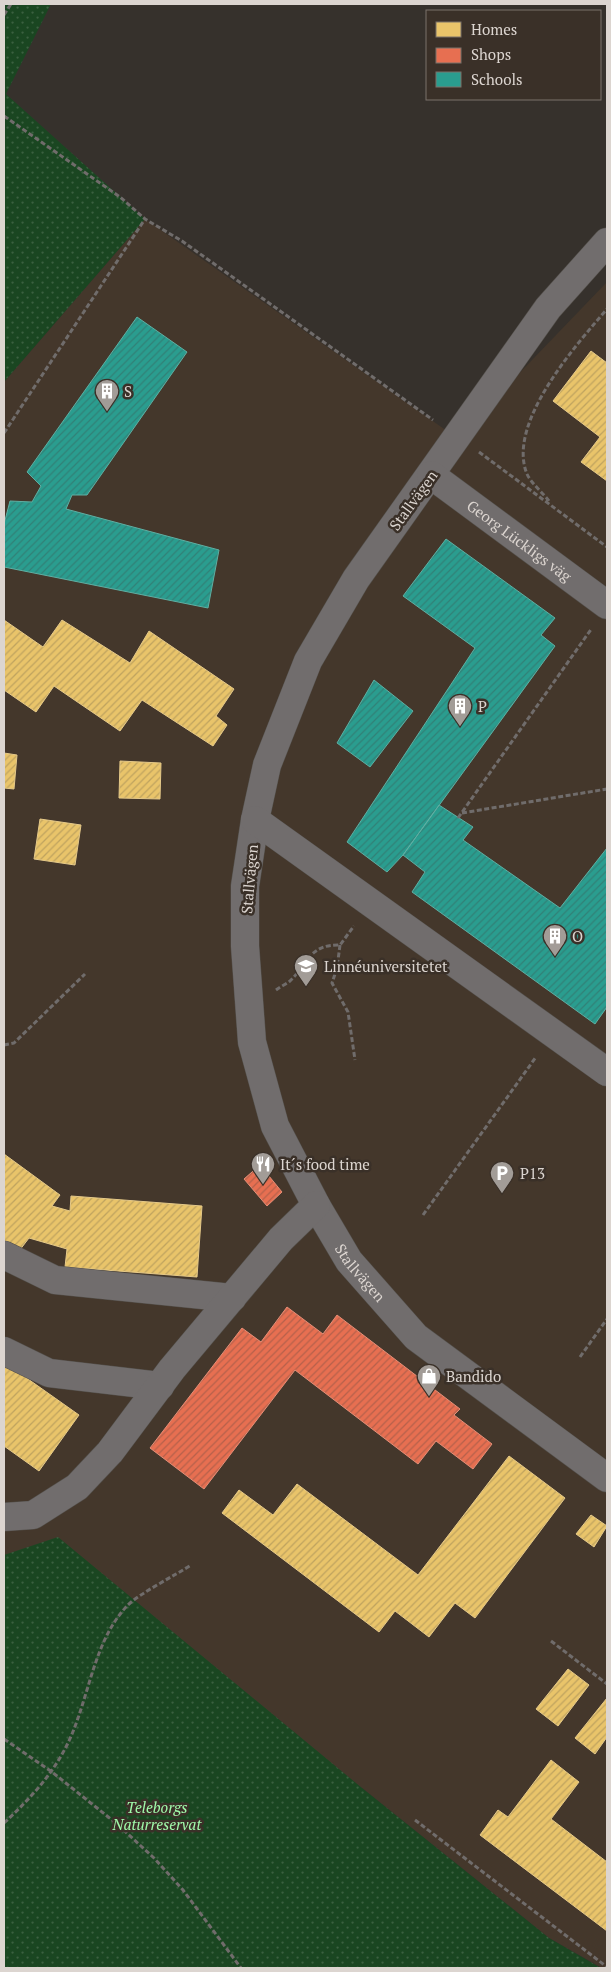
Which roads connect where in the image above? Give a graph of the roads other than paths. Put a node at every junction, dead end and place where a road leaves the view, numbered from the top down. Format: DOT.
graph roads {
  1 [pos="607,242"];
  2 [pos="431,475"];
  3 [pos="602,614"];
  4 [pos="255,820"];
  5 [pos="607,1072"];
  6 [pos="316,1205"];
  7 [pos="4,1255"];
  8 [pos="232,1298"];
  9 [pos="4,1350"];
  10 [pos="160,1386"];
  11 [pos="607,1478"];
  12 [pos="4,1517"];
  1 -- 2 [label="street, Stallvägen"];
  2 -- 3 [label="street, Georg Lückligs väg"];
  2 -- 4 [label="street, Stallvägen"];
  4 -- 5 [label="street"];
  4 -- 6 [label="street, Stallvägen"];
  6 -- 8 [label="street"];
  6 -- 11 [label="street, Stallvägen"];
  7 -- 8 [label="street"];
  8 -- 10 [label="street"];
  9 -- 10 [label="street"];
  10 -- 12 [label="street"];
}
